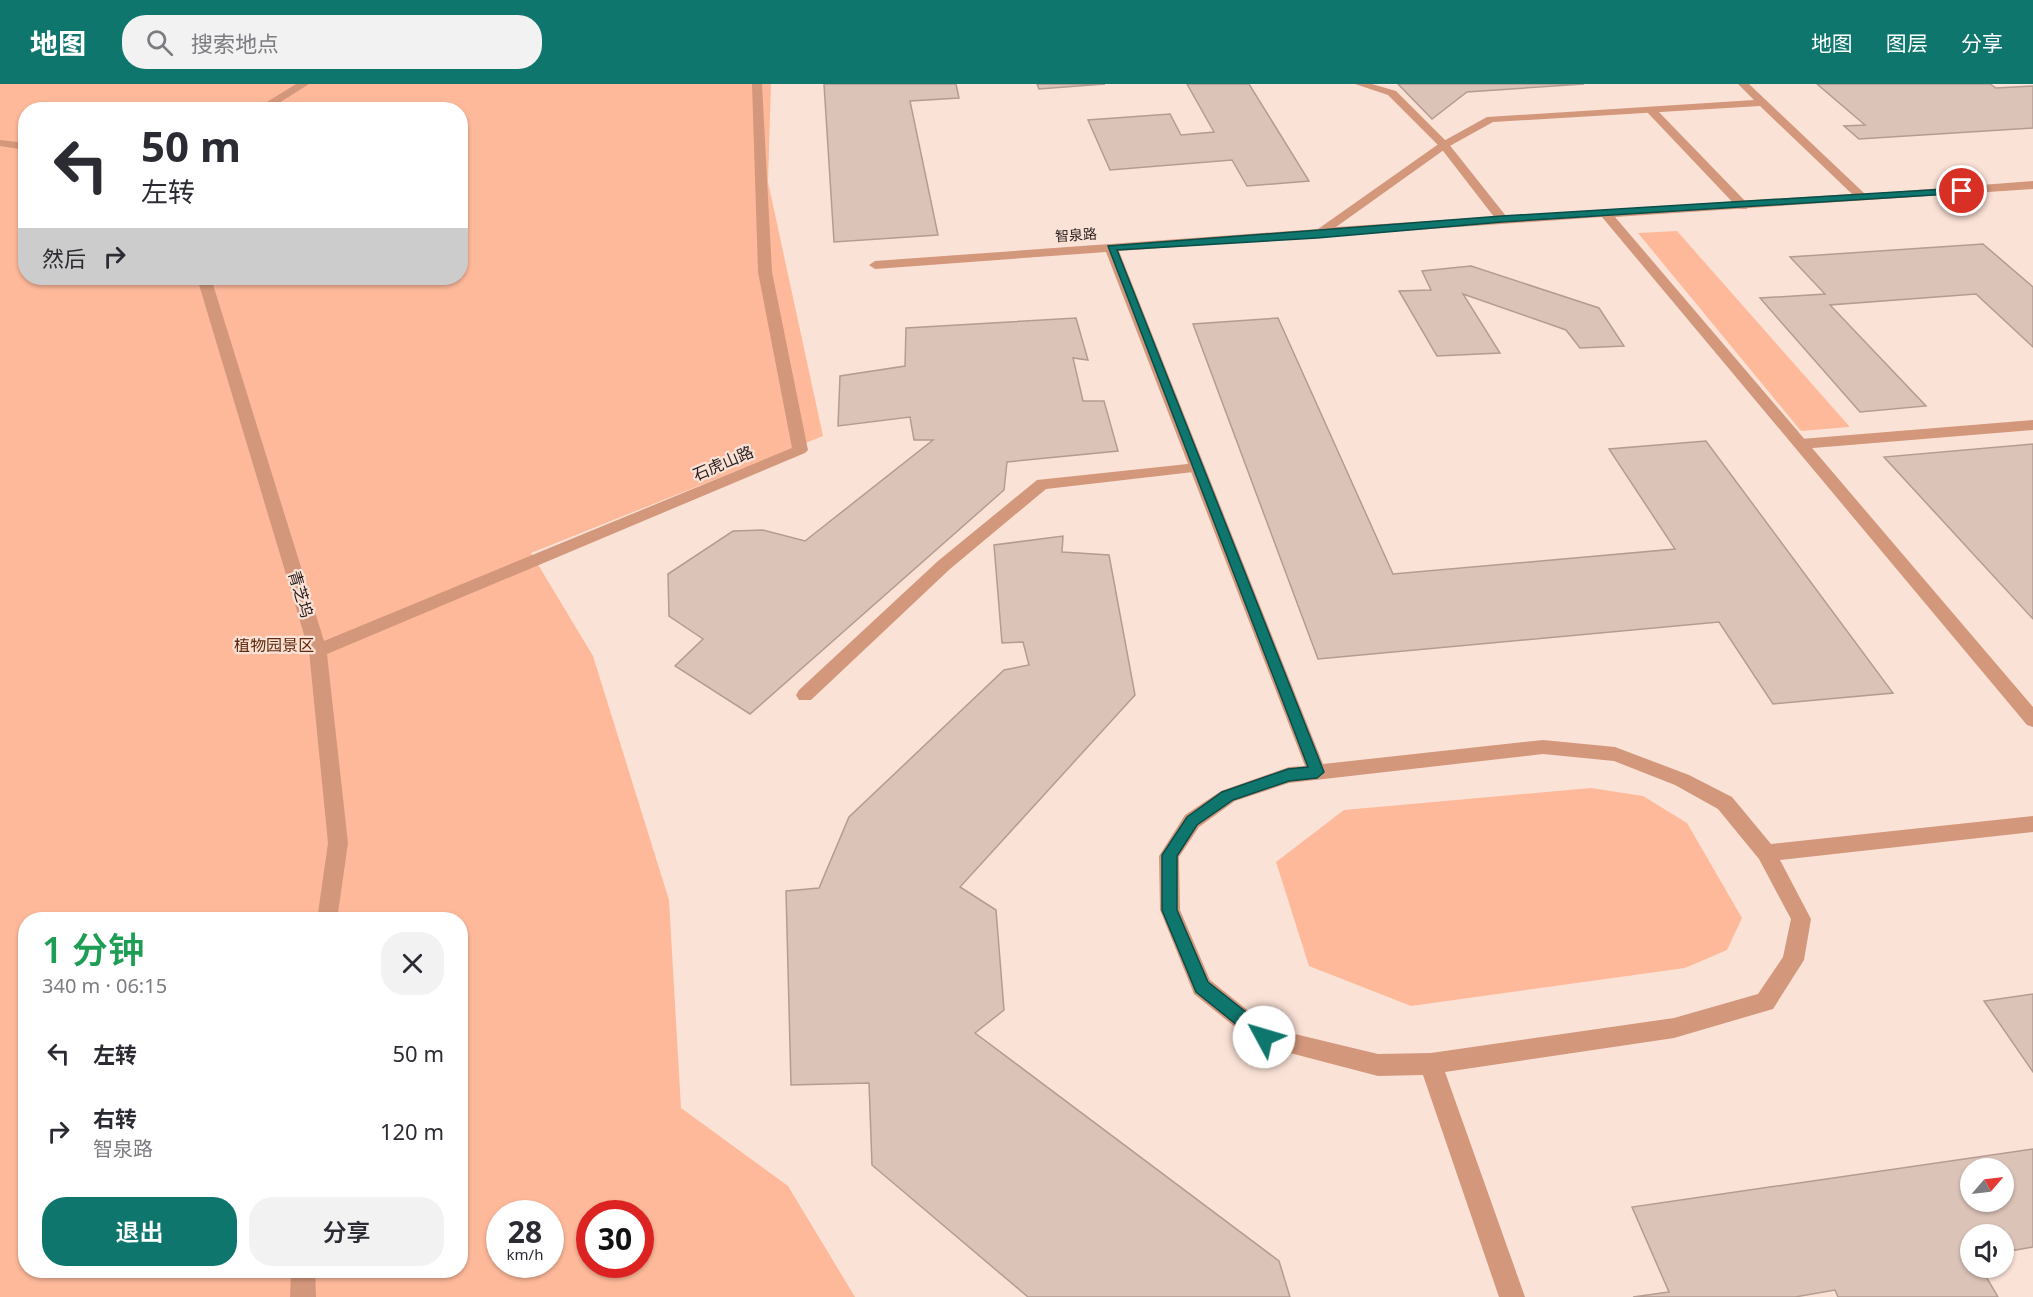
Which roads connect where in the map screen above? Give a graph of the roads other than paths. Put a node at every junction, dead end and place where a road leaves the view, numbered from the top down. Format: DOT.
graph roads {
  1 [pos="304,84"];
  2 [pos="757,84"];
  3 [pos="1360,84"];
  4 [pos="1743,84"];
  5 [pos="273,102"];
  6 [pos="1762,103"];
  7 [pos="1651,110"];
  8 [pos="0,143"];
  9 [pos="1443,145"];
  10 [pos="18,146"];
  11 [pos="2033,185"];
  12 [pos="1862,196"];
  13 [pos="1743,206"];
  14 [pos="1604,212"];
  15 [pos="1502,219"];
  16 [pos="1317,235"];
  17 [pos="1111,248"];
  18 [pos="875,265"];
  19 [pos="206,285"];
  20 [pos="2033,426"];
  21 [pos="1801,444"];
  22 [pos="1197,468"];
  23 [pos="318,651"];
  24 [pos="805,695"];
  25 [pos="2033,720"];
  26 [pos="1317,772"];
  27 [pos="2033,824"];
  28 [pos="1766,853"];
  29 [pos="328,912"];
  30 [pos="1431,1064"];
  31 [pos="303,1278"];
  32 [pos="303,1297"];
  33 [pos="1512,1297"];
  1 -- 5 [label="street"];
  2 -- 23 [label="street, 石虎山路"];
  3 -- 9 [label="street"];
  4 -- 6 [label="street"];
  6 -- 7 [label="street"];
  6 -- 12 [label="street"];
  7 -- 9 [label="street"];
  7 -- 13 [label="street"];
  8 -- 10 [label="street"];
  9 -- 15 [label="street"];
  9 -- 16 [label="street"];
  11 -- 12 [label="street, 智泉路"];
  12 -- 13 [label="street, 智泉路"];
  13 -- 14 [label="street, 智泉路"];
  14 -- 15 [label="street, 智泉路"];
  14 -- 21 [label="street"];
  15 -- 16 [label="street, 智泉路"];
  16 -- 17 [label="street, 智泉路"];
  17 -- 18 [label="street, 智泉路"];
  17 -- 22 [label="street"];
  19 -- 23 [label="street, 青芝坞"];
  20 -- 21 [label="street"];
  21 -- 25 [label="street"];
  22 -- 24 [label="street"];
  22 -- 26 [label="street"];
  23 -- 29 [label="street, 青芝坞"];
  26 -- 28 [label="street"];
  26 -- 30 [label="street"];
  27 -- 28 [label="street"];
  28 -- 30 [label="street"];
  30 -- 33 [label="street"];
  31 -- 32 [label="street"];
}
